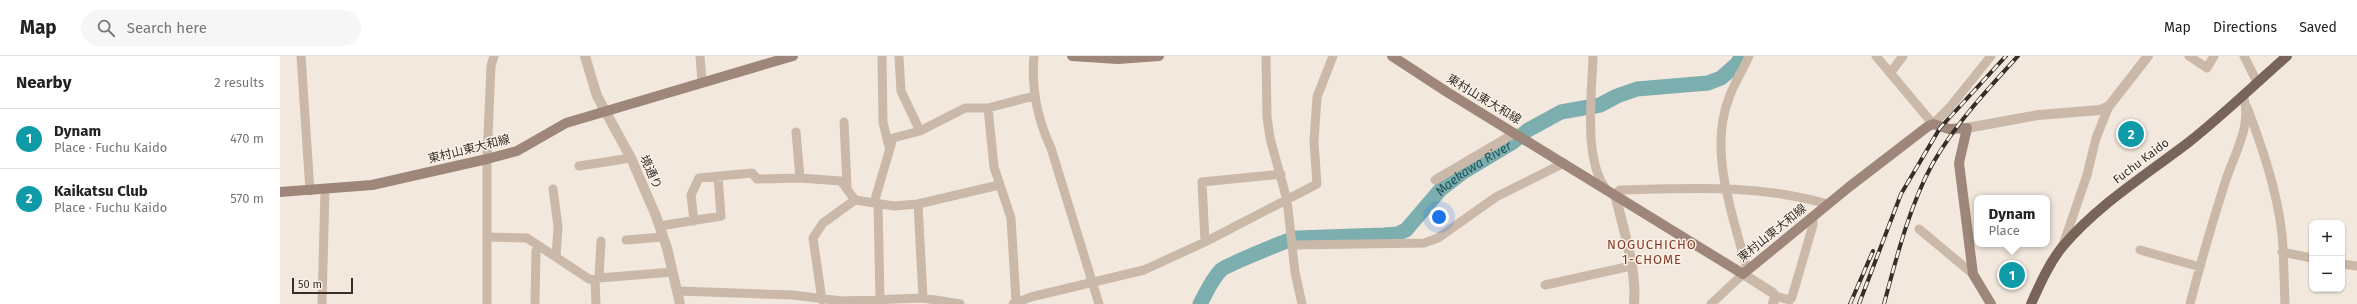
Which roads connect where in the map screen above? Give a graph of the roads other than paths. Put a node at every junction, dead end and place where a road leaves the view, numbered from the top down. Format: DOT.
graph roads {
  1 [pos="301,56"];
  2 [pos="494,56"];
  3 [pos="585,56"];
  4 [pos="700,56"];
  5 [pos="793,56"];
  6 [pos="882,56"];
  7 [pos="899,56"];
  8 [pos="1034,56"];
  9 [pos="1072,56"];
  10 [pos="1159,56"];
  11 [pos="1266,56"];
  12 [pos="1334,56"];
  13 [pos="1392,56"];
  14 [pos="1593,56"];
  15 [pos="1749,56"];
  16 [pos="1876,56"];
  17 [pos="1903,56"];
  18 [pos="1991,56"];
  19 [pos="2148,56"];
  20 [pos="2189,56"];
  21 [pos="2214,56"];
  22 [pos="2244,56"];
  23 [pos="2287,56"];
  24 [pos="1891,72"];
  25 [pos="2257,82"];
  26 [pos="702,83"];
  27 [pos="2243,95"];
  28 [pos="1034,96"];
  29 [pos="2109,106"];
  30 [pos="2247,106"];
  31 [pos="988,108"];
  32 [pos="606,111"];
  33 [pos="844,122"];
  34 [pos="1933,124"];
  35 [pos="1967,128"];
  36 [pos="920,131"];
  37 [pos="796,132"];
  38 [pos="1519,136"];
  39 [pos="889,146"];
  40 [pos="631,158"];
  41 [pos="487,159"];
  42 [pos="1564,163"];
  43 [pos="579,166"];
  44 [pos="1281,174"];
  45 [pos="718,176"];
  46 [pos="800,178"];
  47 [pos="1435,180"];
  48 [pos="999,185"];
  49 [pos="847,186"];
  50 [pos="1726,187"];
  51 [pos="553,189"];
  52 [pos="325,190"];
  53 [pos="310,191"];
  54 [pos="280,192"];
  55 [pos="1611,192"];
  56 [pos="855,200"];
  57 [pos="1287,200"];
  58 [pos="876,204"];
  59 [pos="918,204"];
  60 [pos="1828,204"];
  61 [pos="1813,217"];
  62 [pos="694,221"];
  63 [pos="660,226"];
  64 [pos="1919,229"];
  65 [pos="487,237"];
  66 [pos="664,237"];
  67 [pos="626,240"];
  68 [pos="1293,240"];
  69 [pos="601,241"];
  70 [pos="1205,242"];
  71 [pos="539,246"];
  72 [pos="2063,247"];
  73 [pos="2140,250"];
  74 [pos="2282,252"];
  75 [pos="556,257"];
  76 [pos="2309,257"];
  77 [pos="2345,264"];
  78 [pos="1631,266"];
  79 [pos="2357,266"];
  80 [pos="2200,267"];
  81 [pos="1745,271"];
  82 [pos="673,272"];
  83 [pos="1973,274"];
  84 [pos="597,279"];
  85 [pos="1091,281"];
  86 [pos="1545,285"];
  87 [pos="678,291"];
  88 [pos="923,298"];
  89 [pos="880,299"];
  90 [pos="822,300"];
  91 [pos="1774,300"];
  92 [pos="1014,302"];
  93 [pos="322,304"];
  94 [pos="487,304"];
  95 [pos="535,304"];
  96 [pos="596,304"];
  97 [pos="680,304"];
  98 [pos="960,304"];
  99 [pos="1099,304"];
  100 [pos="1302,304"];
  101 [pos="1634,304"];
  102 [pos="1711,304"];
  103 [pos="1991,304"];
  104 [pos="2031,304"];
  105 [pos="2190,304"];
  106 [pos="2285,304"];
  1 -- 53 [label="street"];
  2 -- 41 [label="street"];
  3 -- 32 [label="street, 境通り"];
  4 -- 26 [label="street"];
  5 -- 26 [label="main road, 東村山東大和線"];
  6 -- 39 [label="street"];
  7 -- 36 [label="street"];
  8 -- 28 [label="street"];
  9 -- 10 [label="main road"];
  11 -- 44 [label="street"];
  12 -- 57 [label="street"];
  13 -- 38 [label="main road, 東村山東大和線"];
  14 -- 55 [label="street"];
  15 -- 50 [label="street"];
  16 -- 24 [label="street"];
  17 -- 24 [label="street"];
  18 -- 34 [label="street"];
  19 -- 29 [label="street"];
  20 -- 21 [label="street"];
  22 -- 25 [label="street"];
  23 -- 25 [label="main road, Fuchu Kaido"];
  24 -- 34 [label="street"];
  25 -- 27 [label="main road, Fuchu Kaido"];
  26 -- 32 [label="main road, 東村山東大和線"];
  27 -- 30 [label="street"];
  27 -- 72 [label="main road, Fuchu Kaido"];
  28 -- 31 [label="street"];
  28 -- 85 [label="street"];
  29 -- 35 [label="street"];
  29 -- 72 [label="street"];
  30 -- 74 [label="street"];
  30 -- 80 [label="street"];
  31 -- 36 [label="street"];
  31 -- 48 [label="street"];
  32 -- 40 [label="street, 境通り"];
  32 -- 41 [label="main road, 東村山東大和線"];
  33 -- 49 [label="street"];
  34 -- 35 [label="main road"];
  34 -- 60 [label="main road, 東村山東大和線"];
  35 -- 83 [label="main road"];
  36 -- 39 [label="street"];
  37 -- 46 [label="street"];
  38 -- 42 [label="main road, 東村山東大和線"];
  38 -- 47 [label="street"];
  39 -- 58 [label="street"];
  40 -- 43 [label="street"];
  40 -- 63 [label="street, 境通り"];
  41 -- 52 [label="main road, 東村山東大和線"];
  41 -- 65 [label="street"];
  42 -- 55 [label="main road, 東村山東大和線"];
  42 -- 68 [label="street"];
  44 -- 57 [label="street"];
  44 -- 70 [label="street"];
  45 -- 46 [label="street"];
  45 -- 62 [label="street"];
  45 -- 62 [label="street"];
  46 -- 49 [label="street"];
  48 -- 59 [label="street"];
  48 -- 92 [label="street"];
  49 -- 56 [label="street"];
  50 -- 55 [label="street"];
  50 -- 60 [label="street"];
  50 -- 81 [label="street"];
  51 -- 75 [label="street"];
  52 -- 53 [label="main road, 東村山東大和線"];
  52 -- 93 [label="street"];
  53 -- 54 [label="main road, 東村山東大和線"];
  55 -- 78 [label="street"];
  55 -- 81 [label="main road, 東村山東大和線"];
  56 -- 58 [label="street"];
  56 -- 90 [label="street"];
  57 -- 68 [label="street"];
  57 -- 70 [label="street"];
  58 -- 59 [label="street"];
  58 -- 89 [label="street"];
  59 -- 88 [label="street"];
  60 -- 61 [label="main road, 東村山東大和線"];
  61 -- 81 [label="main road, 東村山東大和線"];
  61 -- 91 [label="street"];
  62 -- 63 [label="street"];
  63 -- 66 [label="street, 境通り"];
  64 -- 83 [label="street"];
  65 -- 71 [label="street"];
  65 -- 94 [label="street"];
  66 -- 67 [label="street"];
  66 -- 82 [label="street, 境通り"];
  68 -- 100 [label="street"];
  69 -- 84 [label="street"];
  70 -- 85 [label="street"];
  71 -- 75 [label="street"];
  71 -- 95 [label="street"];
  72 -- 104 [label="main road, Fuchu Kaido"];
  73 -- 80 [label="street"];
  74 -- 76 [label="street"];
  74 -- 106 [label="street"];
  75 -- 84 [label="street"];
  77 -- 79 [label="street"];
  78 -- 86 [label="street"];
  78 -- 101 [label="street"];
  80 -- 105 [label="street"];
  81 -- 91 [label="street"];
  81 -- 102 [label="street"];
  82 -- 84 [label="street"];
  82 -- 87 [label="street, 境通り"];
  83 -- 103 [label="main road"];
  84 -- 96 [label="street"];
  85 -- 92 [label="street"];
  85 -- 99 [label="street"];
  87 -- 90 [label="street"];
  87 -- 97 [label="street, 境通り"];
  88 -- 89 [label="street"];
  88 -- 98 [label="street"];
  89 -- 90 [label="street"];
}
